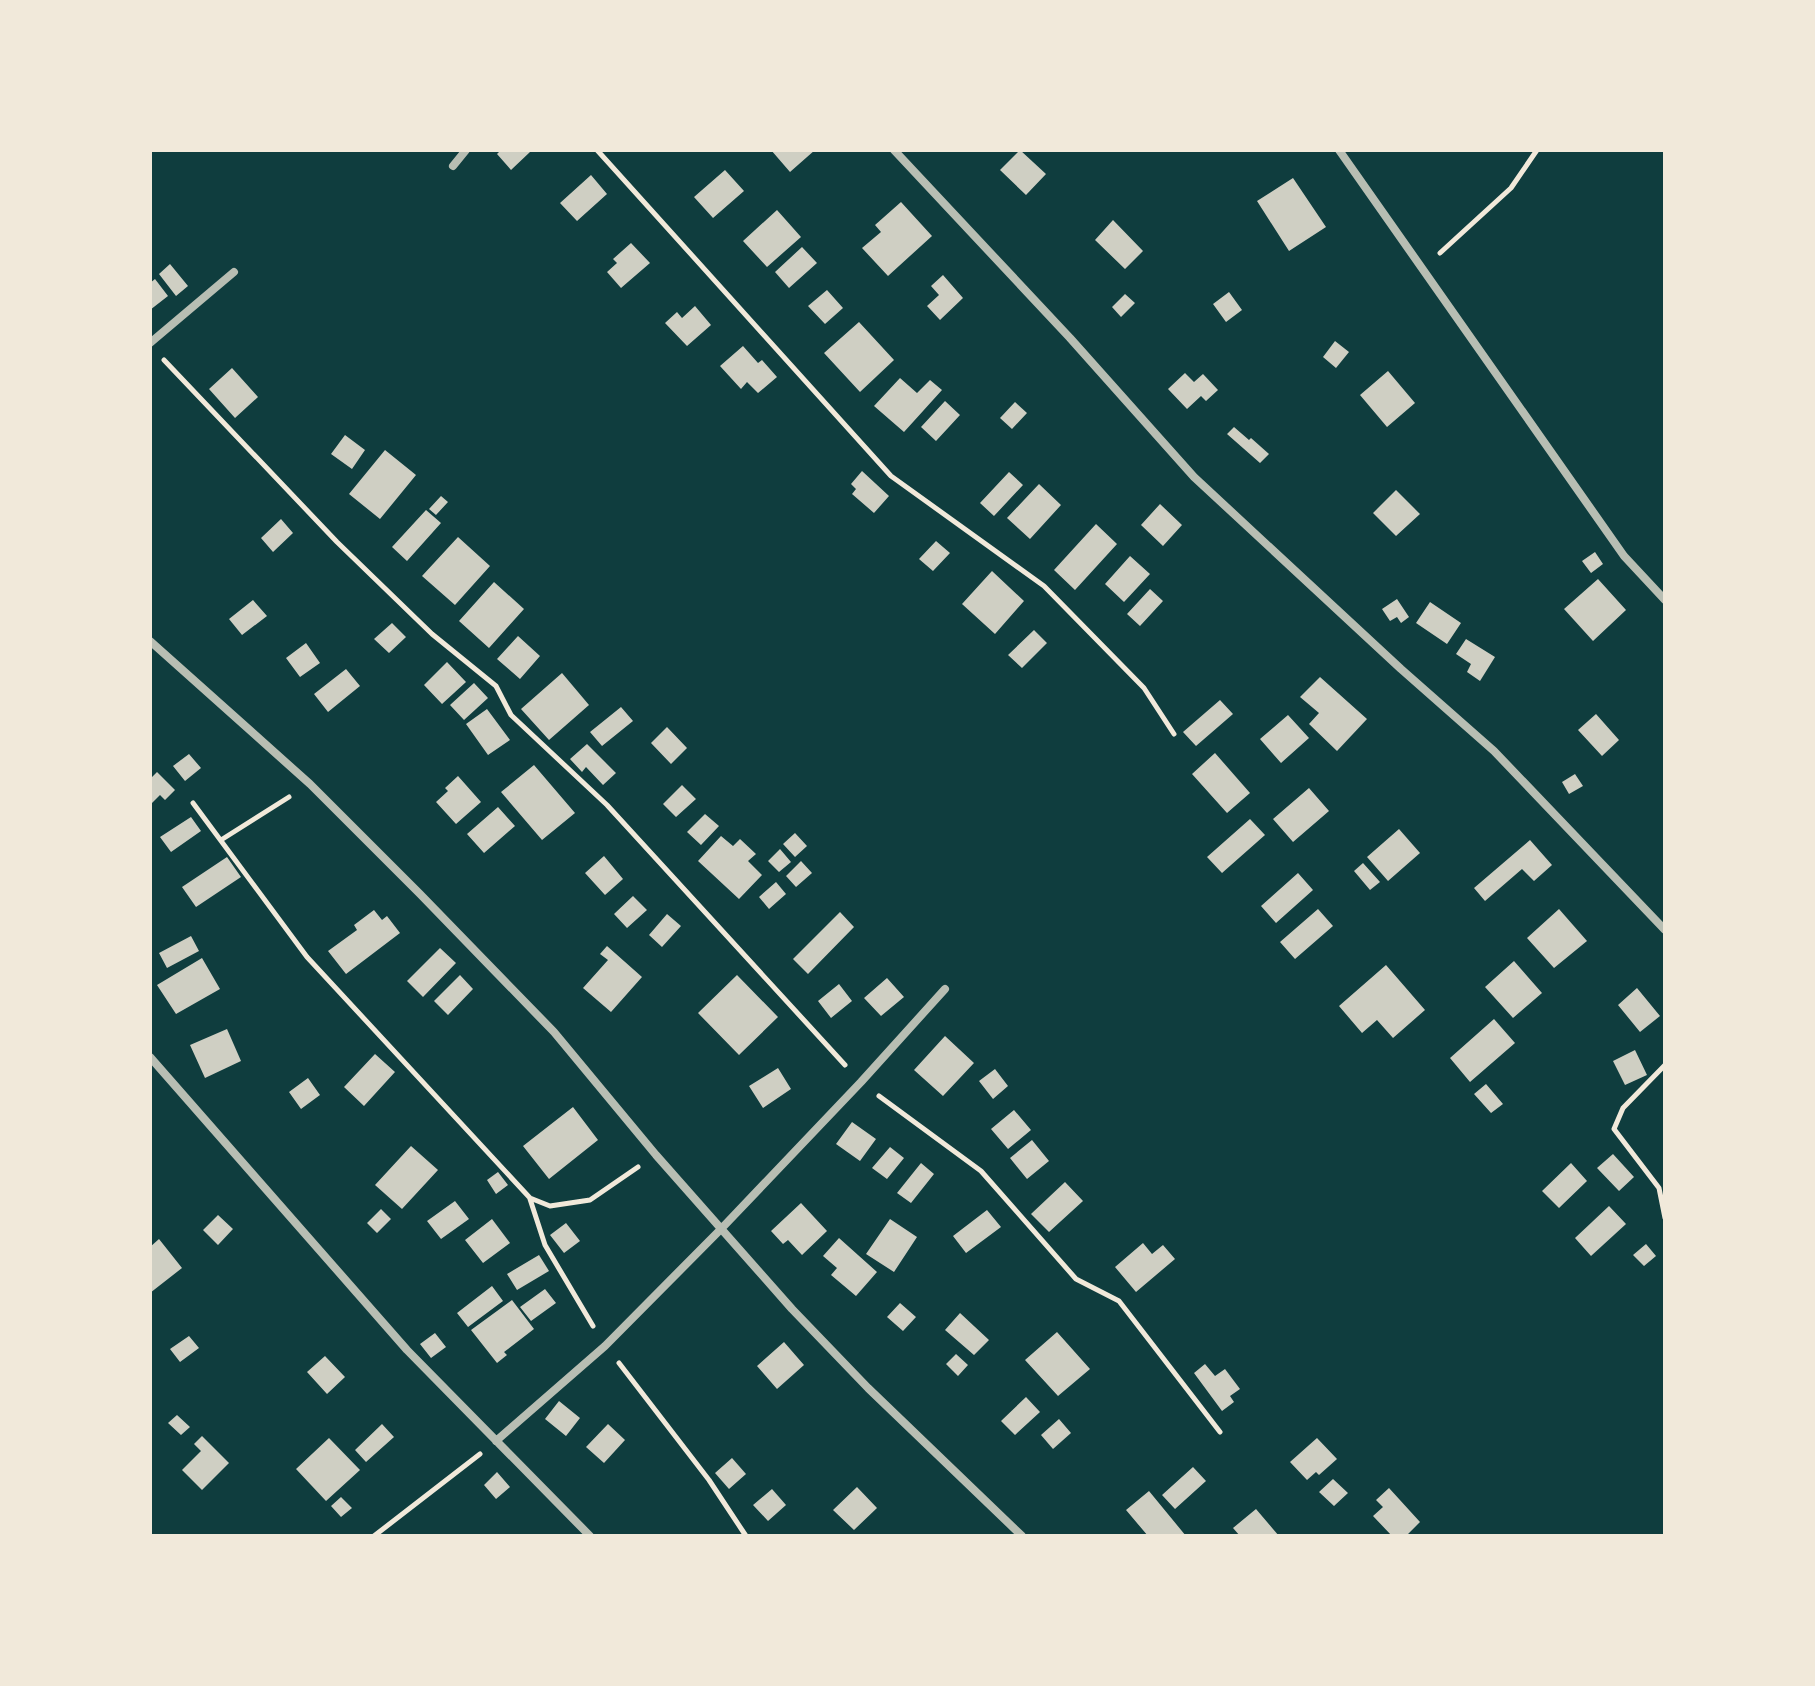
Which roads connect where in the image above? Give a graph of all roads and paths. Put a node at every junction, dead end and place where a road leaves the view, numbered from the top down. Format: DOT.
graph roads {
  1 [pos="466,150"];
  2 [pos="597,150"];
  3 [pos="894,150"];
  4 [pos="1339,150"];
  5 [pos="1537,150"];
  6 [pos="453,166"];
  7 [pos="1422,270"];
  8 [pos="234,272"];
  9 [pos="150,343"];
  10 [pos="161,357"];
  11 [pos="1665,600"];
  12 [pos="150,641"];
  13 [pos="1174,734"];
  14 [pos="310,784"];
  15 [pos="193,803"];
  16 [pos="221,840"];
  17 [pos="1665,930"];
  18 [pos="945,989"];
  19 [pos="150,1057"];
  20 [pos="1665,1065"];
  21 [pos="861,1082"];
  22 [pos="656,1155"];
  23 [pos="530,1198"];
  24 [pos="1665,1218"];
  25 [pos="721,1229"];
  26 [pos="605,1346"];
  27 [pos="1220,1432"];
  28 [pos="496,1441"];
  29 [pos="374,1536"];
  30 [pos="590,1536"];
  31 [pos="746,1536"];
  32 [pos="1022,1536"];
  1 -- 6 [label="street"];
  2 -- 13 [label="path"];
  3 -- 17 [label="street"];
  4 -- 7 [label="street"];
  5 -- 7 [label="path"];
  7 -- 11 [label="street"];
  8 -- 9 [label="street"];
  10 -- 21 [label="path"];
  12 -- 14 [label="street"];
  14 -- 16 [label="path"];
  14 -- 22 [label="street"];
  15 -- 16 [label="path"];
  16 -- 23 [label="path"];
  18 -- 21 [label="street"];
  19 -- 28 [label="street"];
  20 -- 24 [label="path"];
  21 -- 25 [label="street"];
  21 -- 27 [label="path"];
  22 -- 23 [label="path"];
  22 -- 25 [label="street"];
  23 -- 26 [label="path"];
  25 -- 26 [label="street"];
  25 -- 32 [label="street"];
  26 -- 28 [label="street"];
  26 -- 31 [label="path"];
  28 -- 29 [label="path"];
  28 -- 30 [label="street"];
}
